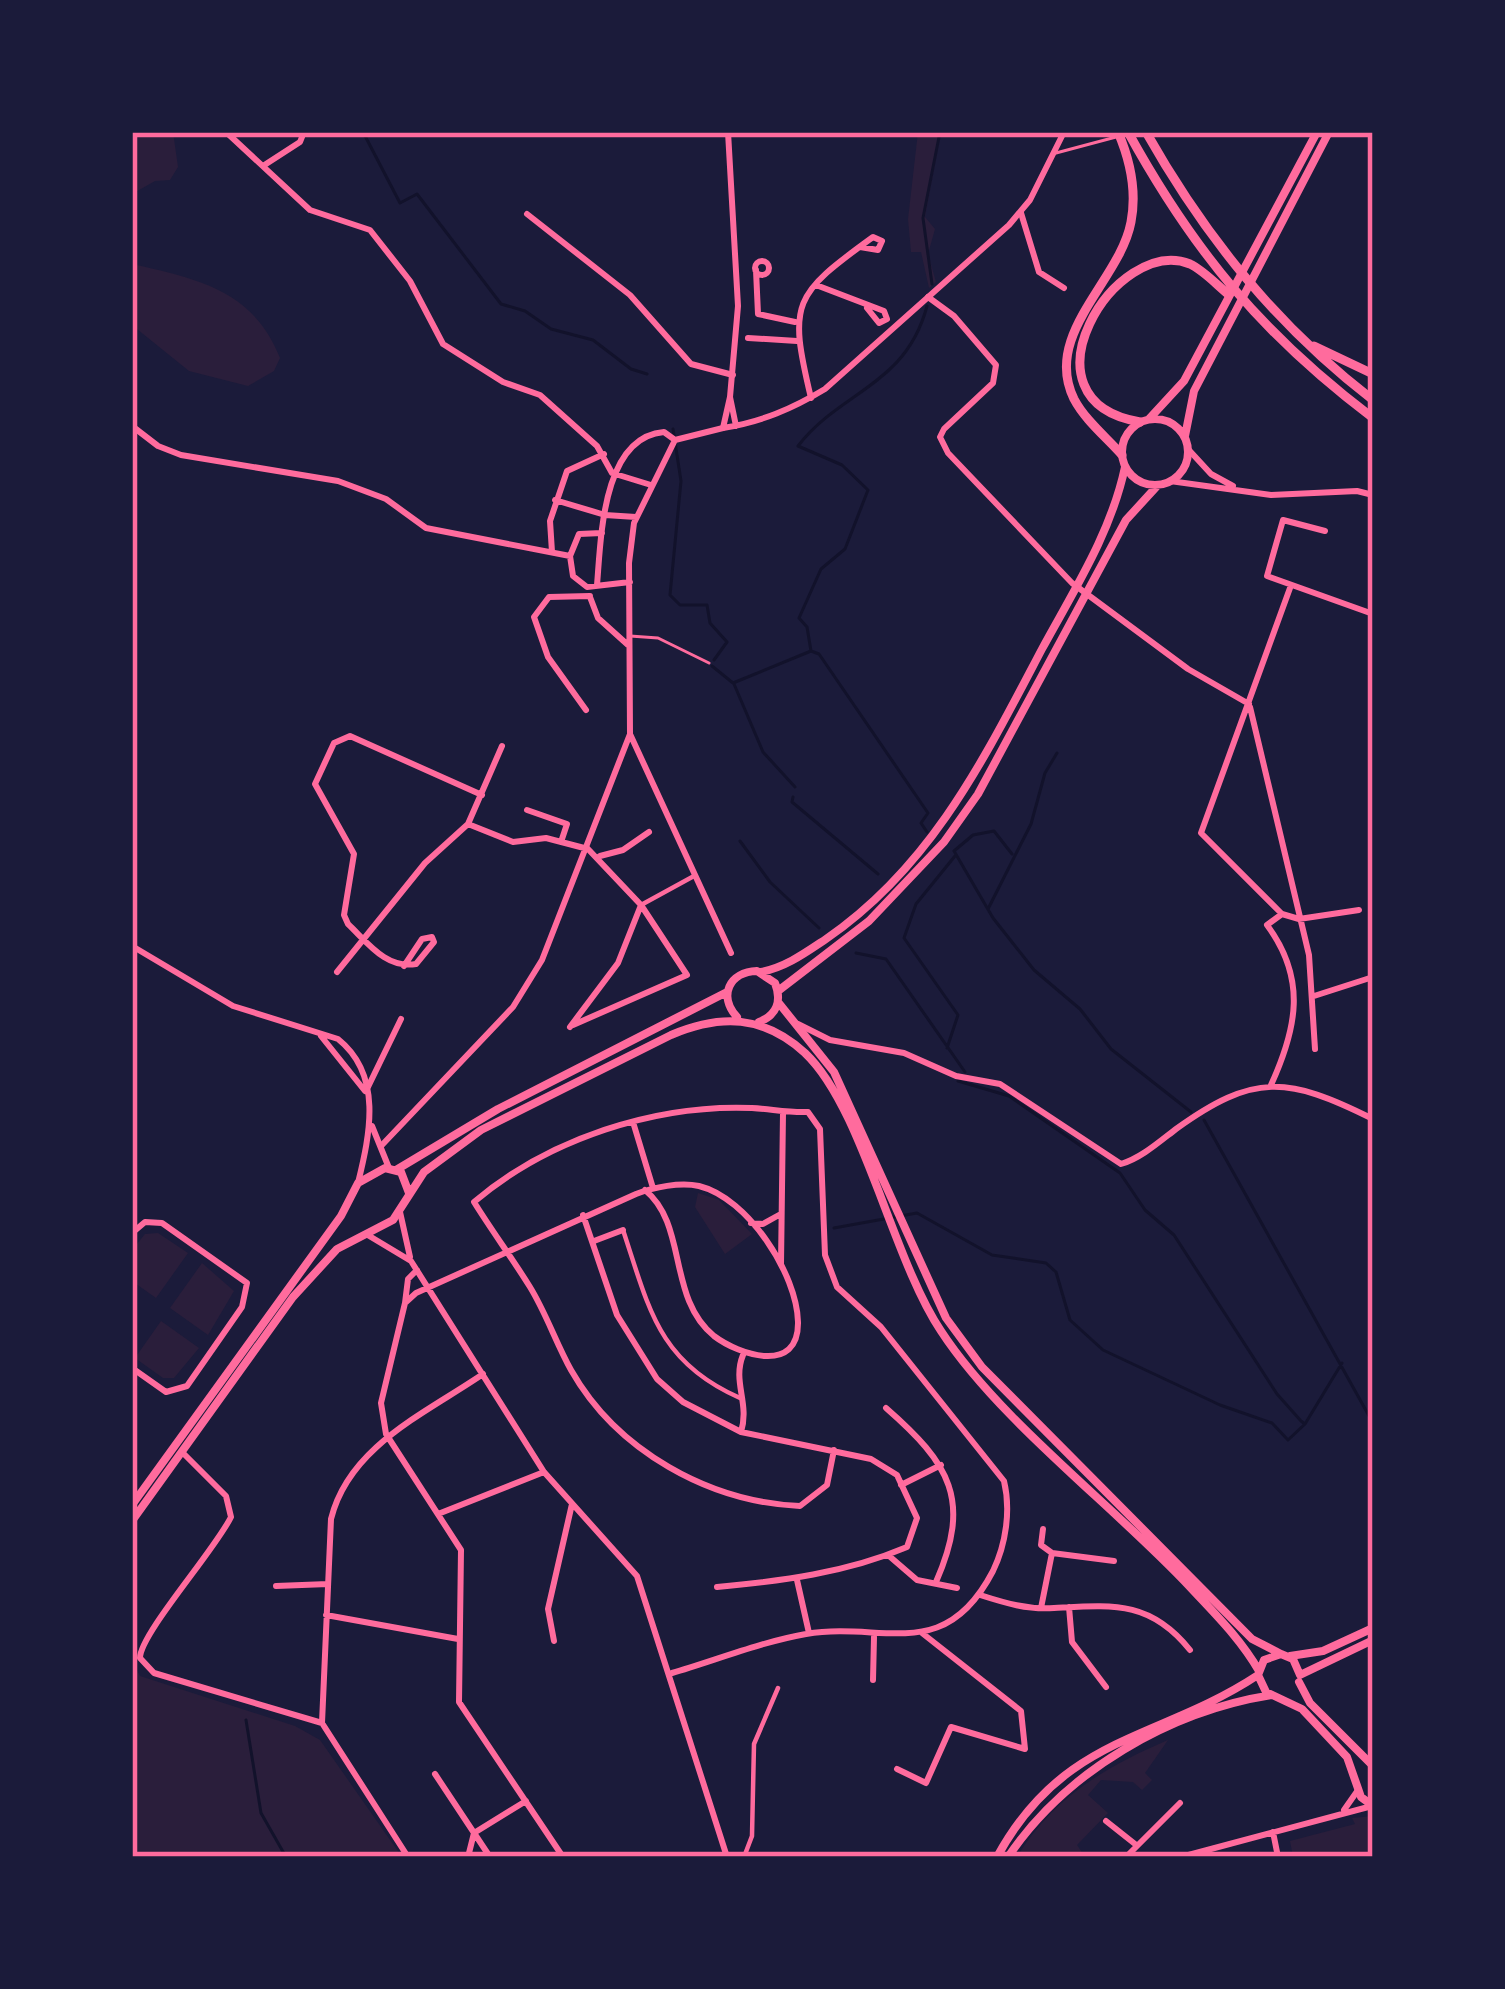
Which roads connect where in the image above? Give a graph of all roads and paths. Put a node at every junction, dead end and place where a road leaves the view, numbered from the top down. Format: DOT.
graph roads {
  1 [pos="226,132"];
  2 [pos="304,132"];
  3 [pos="728,132"];
  4 [pos="1064,132"];
  5 [pos="1118,132"];
  6 [pos="1132,132"];
  7 [pos="1146,132"];
  8 [pos="1317,132"];
  9 [pos="1329,132"];
  10 [pos="1053,154"];
  11 [pos="266,164"];
  12 [pos="1021,213"];
  13 [pos="527,214"];
  14 [pos="860,247"];
  15 [pos="756,270"];
  16 [pos="815,284"];
  17 [pos="1064,288"];
  18 [pos="928,297"];
  19 [pos="867,308"];
  20 [pos="1257,318"];
  21 [pos="1088,319"];
  22 [pos="795,322"];
  23 [pos="1299,337"];
  24 [pos="748,338"];
  25 [pos="797,341"];
  26 [pos="1373,374"];
  27 [pos="733,376"];
  28 [pos="730,397"];
  29 [pos="811,398"];
  30 [pos="1373,400"];
  31 [pos="1373,418"];
  32 [pos="1144,421"];
  33 [pos="132,426"];
  34 [pos="736,426"];
  35 [pos="723,428"];
  36 [pos="1185,436"];
  37 [pos="675,440"];
  38 [pos="1188,449"];
  39 [pos="604,454"];
  40 [pos="1122,455"];
  41 [pos="1126,467"];
  42 [pos="615,475"];
  43 [pos="1170,481"];
  44 [pos="651,485"];
  45 [pos="1158,485"];
  46 [pos="1242,491"];
  47 [pos="1373,496"];
  48 [pos="555,500"];
  49 [pos="605,515"];
  50 [pos="636,517"];
  51 [pos="1324,531"];
  52 [pos="602,533"];
  53 [pos="552,552"];
  54 [pos="570,556"];
  55 [pos="1093,566"];
  56 [pos="630,582"];
  57 [pos="1290,588"];
  58 [pos="591,590"];
  59 [pos="1076,598"];
  60 [pos="1373,614"];
  61 [pos="628,641"];
  62 [pos="709,663"];
  63 [pos="1249,704"];
  64 [pos="586,710"];
  65 [pos="630,734"];
  66 [pos="502,746"];
  67 [pos="482,795"];
  68 [pos="527,810"];
  69 [pos="468,824"];
  70 [pos="649,832"];
  71 [pos="561,842"];
  72 [pos="588,849"];
  73 [pos="600,856"];
  74 [pos="694,876"];
  75 [pos="641,905"];
  76 [pos="1359,910"];
  77 [pos="1282,914"];
  78 [pos="1300,919"];
  79 [pos="363,938"];
  80 [pos="132,946"];
  81 [pos="730,953"];
  82 [pos="404,966"];
  83 [pos="337,972"];
  84 [pos="761,972"];
  85 [pos="1373,977"];
  86 [pos="727,992"];
  87 [pos="1313,996"];
  88 [pos="778,997"];
  89 [pos="738,1018"];
  90 [pos="401,1019"];
  91 [pos="789,1020"];
  92 [pos="758,1022"];
  93 [pos="1315,1049"];
  94 [pos="1270,1085"];
  95 [pos="368,1091"];
  96 [pos="783,1113"];
  97 [pos="1373,1119"];
  98 [pos="633,1122"];
  99 [pos="371,1123"];
  100 [pos="382,1145"];
  101 [pos="393,1169"];
  102 [pos="358,1183"];
  103 [pos="649,1189"];
  104 [pos="409,1195"];
  105 [pos="400,1212"];
  106 [pos="583,1215"];
  107 [pos="779,1215"];
  108 [pos="341,1216"];
  109 [pos="751,1222"];
  110 [pos="623,1230"];
  111 [pos="132,1233"];
  112 [pos="362,1234"];
  113 [pos="593,1241"];
  114 [pos="505,1253"];
  115 [pos="411,1261"];
  116 [pos="781,1268"];
  117 [pos="417,1270"];
  118 [pos="429,1287"];
  119 [pos="405,1304"];
  120 [pos="743,1355"];
  121 [pos="132,1368"];
  122 [pos="483,1375"];
  123 [pos="745,1400"];
  124 [pos="886,1408"];
  125 [pos="741,1432"];
  126 [pos="386,1434"];
  127 [pos="834,1450"];
  128 [pos="182,1451"];
  129 [pos="941,1465"];
  130 [pos="544,1472"];
  131 [pos="902,1484"];
  132 [pos="572,1504"];
  133 [pos="132,1505"];
  134 [pos="438,1514"];
  135 [pos="132,1521"];
  136 [pos="1043,1529"];
  137 [pos="1052,1553"];
  138 [pos="888,1555"];
  139 [pos="1114,1561"];
  140 [pos="796,1580"];
  141 [pos="936,1582"];
  142 [pos="328,1584"];
  143 [pos="275,1586"];
  144 [pos="716,1588"];
  145 [pos="957,1588"];
  146 [pos="980,1595"];
  147 [pos="1069,1606"];
  148 [pos="1041,1608"];
  149 [pos="326,1616"];
  150 [pos="1373,1628"];
  151 [pos="922,1633"];
  152 [pos="809,1634"];
  153 [pos="874,1637"];
  154 [pos="458,1639"];
  155 [pos="1373,1640"];
  156 [pos="554,1641"];
  157 [pos="1190,1650"];
  158 [pos="1284,1655"];
  159 [pos="1258,1672"];
  160 [pos="672,1673"];
  161 [pos="1299,1679"];
  162 [pos="873,1680"];
  163 [pos="1106,1687"];
  164 [pos="778,1688"];
  165 [pos="1276,1695"];
  166 [pos="322,1724"];
  167 [pos="1373,1768"];
  168 [pos="897,1769"];
  169 [pos="435,1774"];
  170 [pos="1358,1787"];
  171 [pos="526,1801"];
  172 [pos="1180,1803"];
  173 [pos="1373,1806"];
  174 [pos="1342,1814"];
  175 [pos="1106,1821"];
  176 [pos="1274,1832"];
  177 [pos="474,1833"];
  178 [pos="1135,1844"];
  179 [pos="408,1857"];
  180 [pos="468,1857"];
  181 [pos="490,1857"];
  182 [pos="563,1857"];
  183 [pos="727,1857"];
  184 [pos="744,1857"];
  185 [pos="998,1857"];
  186 [pos="1008,1857"];
  187 [pos="1126,1857"];
  188 [pos="1181,1857"];
  189 [pos="1279,1857"];
  1 -- 11 [label="street"];
  2 -- 11 [label="street"];
  3 -- 27 [label="street"];
  4 -- 10 [label="street"];
  5 -- 21 [label="main road"];
  6 -- 10 [label="lane"];
  6 -- 20 [label="main road"];
  7 -- 23 [label="main road"];
  8 -- 32 [label="main road"];
  9 -- 36 [label="main road"];
  10 -- 12 [label="street"];
  11 -- 39 [label="street"];
  12 -- 17 [label="street"];
  12 -- 18 [label="street"];
  13 -- 27 [label="street"];
  14 -- 16 [label="street"];
  15 -- 22 [label="street"];
  16 -- 19 [label="street"];
  16 -- 22 [label="street"];
  18 -- 29 [label="street"];
  18 -- 63 [label="street"];
  20 -- 21 [label="main road"];
  20 -- 31 [label="main road"];
  21 -- 32 [label="main road"];
  21 -- 40 [label="main road"];
  22 -- 25 [label="street"];
  23 -- 26 [label="main road"];
  23 -- 30 [label="main road"];
  24 -- 25 [label="street"];
  25 -- 29 [label="street"];
  27 -- 28 [label="street"];
  28 -- 34 [label="street"];
  28 -- 35 [label="street"];
  29 -- 34 [label="street"];
  32 -- 36 [label="main road"];
  32 -- 40 [label="main road"];
  33 -- 53 [label="street"];
  34 -- 35 [label="street"];
  35 -- 37 [label="street"];
  36 -- 38 [label="main road"];
  37 -- 42 [label="street"];
  37 -- 44 [label="street"];
  38 -- 43 [label="main road"];
  38 -- 46 [label="street"];
  39 -- 42 [label="street"];
  39 -- 48 [label="street"];
  40 -- 41 [label="main road"];
  41 -- 45 [label="main road"];
  41 -- 55 [label="main road"];
  42 -- 44 [label="street"];
  42 -- 49 [label="street"];
  43 -- 45 [label="main road"];
  43 -- 46 [label="street"];
  44 -- 50 [label="street"];
  45 -- 55 [label="main road"];
  46 -- 47 [label="street"];
  48 -- 49 [label="street"];
  48 -- 53 [label="street"];
  49 -- 50 [label="street"];
  49 -- 52 [label="street"];
  50 -- 56 [label="street"];
  51 -- 57 [label="street"];
  52 -- 54 [label="street"];
  52 -- 58 [label="street"];
  53 -- 54 [label="street"];
  54 -- 58 [label="street"];
  55 -- 59 [label="main road"];
  56 -- 58 [label="street"];
  56 -- 61 [label="street"];
  57 -- 60 [label="street"];
  57 -- 63 [label="street"];
  58 -- 61 [label="street"];
  58 -- 64 [label="street"];
  59 -- 84 [label="main road"];
  59 -- 88 [label="main road"];
  61 -- 62 [label="lane"];
  61 -- 65 [label="street"];
  63 -- 77 [label="street"];
  63 -- 78 [label="street"];
  65 -- 72 [label="street"];
  65 -- 74 [label="street"];
  66 -- 67 [label="street"];
  67 -- 69 [label="street"];
  67 -- 79 [label="street"];
  68 -- 71 [label="street"];
  69 -- 71 [label="street"];
  69 -- 79 [label="street"];
  70 -- 73 [label="street"];
  71 -- 72 [label="street"];
  72 -- 73 [label="street"];
  72 -- 100 [label="street"];
  73 -- 75 [label="street"];
  74 -- 75 [label="street"];
  74 -- 81 [label="street"];
  75 -- 75 [label="street"];
  76 -- 78 [label="street"];
  77 -- 78 [label="street"];
  77 -- 94 [label="street"];
  78 -- 87 [label="street"];
  79 -- 82 [label="street"];
  79 -- 83 [label="street"];
  80 -- 95 [label="street"];
  82 -- 82 [label="street"];
  84 -- 86 [label="main road"];
  84 -- 88 [label="main road"];
  85 -- 87 [label="street"];
  86 -- 89 [label="main road"];
  86 -- 101 [label="main road"];
  87 -- 93 [label="street"];
  88 -- 91 [label="main road"];
  88 -- 92 [label="main road"];
  89 -- 92 [label="main road"];
  89 -- 104 [label="main road"];
  90 -- 95 [label="street"];
  91 -- 94 [label="street"];
  91 -- 158 [label="main road"];
  92 -- 159 [label="main road"];
  94 -- 97 [label="street"];
  95 -- 99 [label="street"];
  96 -- 98 [label="street"];
  96 -- 107 [label="street"];
  96 -- 146 [label="street"];
  98 -- 103 [label="street"];
  98 -- 114 [label="street"];
  99 -- 100 [label="street"];
  99 -- 102 [label="street"];
  100 -- 101 [label="street"];
  101 -- 102 [label="main road"];
  101 -- 104 [label="main road"];
  102 -- 108 [label="main road"];
  103 -- 106 [label="street"];
  103 -- 109 [label="street"];
  103 -- 120 [label="street"];
  104 -- 105 [label="main road"];
  105 -- 112 [label="main road"];
  105 -- 115 [label="street"];
  106 -- 113 [label="street"];
  106 -- 114 [label="street"];
  107 -- 109 [label="street"];
  107 -- 116 [label="street"];
  108 -- 112 [label="main road"];
  108 -- 133 [label="main road"];
  109 -- 116 [label="street"];
  110 -- 113 [label="street"];
  110 -- 123 [label="street"];
  111 -- 121 [label="street"];
  112 -- 115 [label="street"];
  112 -- 128 [label="main road"];
  113 -- 125 [label="street"];
  114 -- 118 [label="street"];
  114 -- 127 [label="street"];
  115 -- 117 [label="street"];
  116 -- 120 [label="street"];
  117 -- 118 [label="street"];
  117 -- 119 [label="street"];
  118 -- 119 [label="street"];
  118 -- 122 [label="street"];
  119 -- 126 [label="street"];
  120 -- 123 [label="street"];
  122 -- 126 [label="street"];
  122 -- 130 [label="street"];
  123 -- 125 [label="street"];
  124 -- 129 [label="street"];
  125 -- 127 [label="street"];
  126 -- 134 [label="street"];
  126 -- 142 [label="street"];
  127 -- 131 [label="street"];
  128 -- 135 [label="main road"];
  128 -- 166 [label="street"];
  129 -- 131 [label="street"];
  129 -- 141 [label="street"];
  130 -- 132 [label="street"];
  130 -- 134 [label="street"];
  131 -- 138 [label="street"];
  132 -- 156 [label="street"];
  132 -- 160 [label="street"];
  134 -- 154 [label="street"];
  136 -- 137 [label="street"];
  137 -- 139 [label="street"];
  137 -- 148 [label="street"];
  138 -- 140 [label="street"];
  138 -- 141 [label="street"];
  140 -- 144 [label="street"];
  140 -- 152 [label="street"];
  141 -- 145 [label="street"];
  142 -- 143 [label="street"];
  142 -- 149 [label="street"];
  146 -- 148 [label="street"];
  146 -- 151 [label="street"];
  147 -- 148 [label="street"];
  147 -- 157 [label="street"];
  147 -- 163 [label="street"];
  149 -- 154 [label="street"];
  149 -- 166 [label="street"];
  150 -- 158 [label="main road"];
  151 -- 153 [label="street"];
  151 -- 168 [label="street"];
  152 -- 153 [label="street"];
  152 -- 160 [label="street"];
  153 -- 162 [label="street"];
  154 -- 171 [label="street"];
  155 -- 161 [label="main road"];
  158 -- 159 [label="main road"];
  158 -- 161 [label="main road"];
  159 -- 165 [label="main road"];
  159 -- 185 [label="main road"];
  160 -- 183 [label="street"];
  161 -- 165 [label="main road"];
  161 -- 167 [label="main road"];
  164 -- 184 [label="street"];
  165 -- 170 [label="main road"];
  165 -- 186 [label="main road"];
  166 -- 179 [label="street"];
  167 -- 170 [label="main road"];
  169 -- 177 [label="street"];
  170 -- 173 [label="main road"];
  170 -- 174 [label="street"];
  171 -- 177 [label="street"];
  171 -- 182 [label="street"];
  172 -- 178 [label="street"];
  173 -- 174 [label="street"];
  174 -- 176 [label="street"];
  175 -- 178 [label="street"];
  176 -- 188 [label="street"];
  176 -- 189 [label="street"];
  177 -- 180 [label="street"];
  177 -- 181 [label="street"];
  178 -- 187 [label="street"];
}
